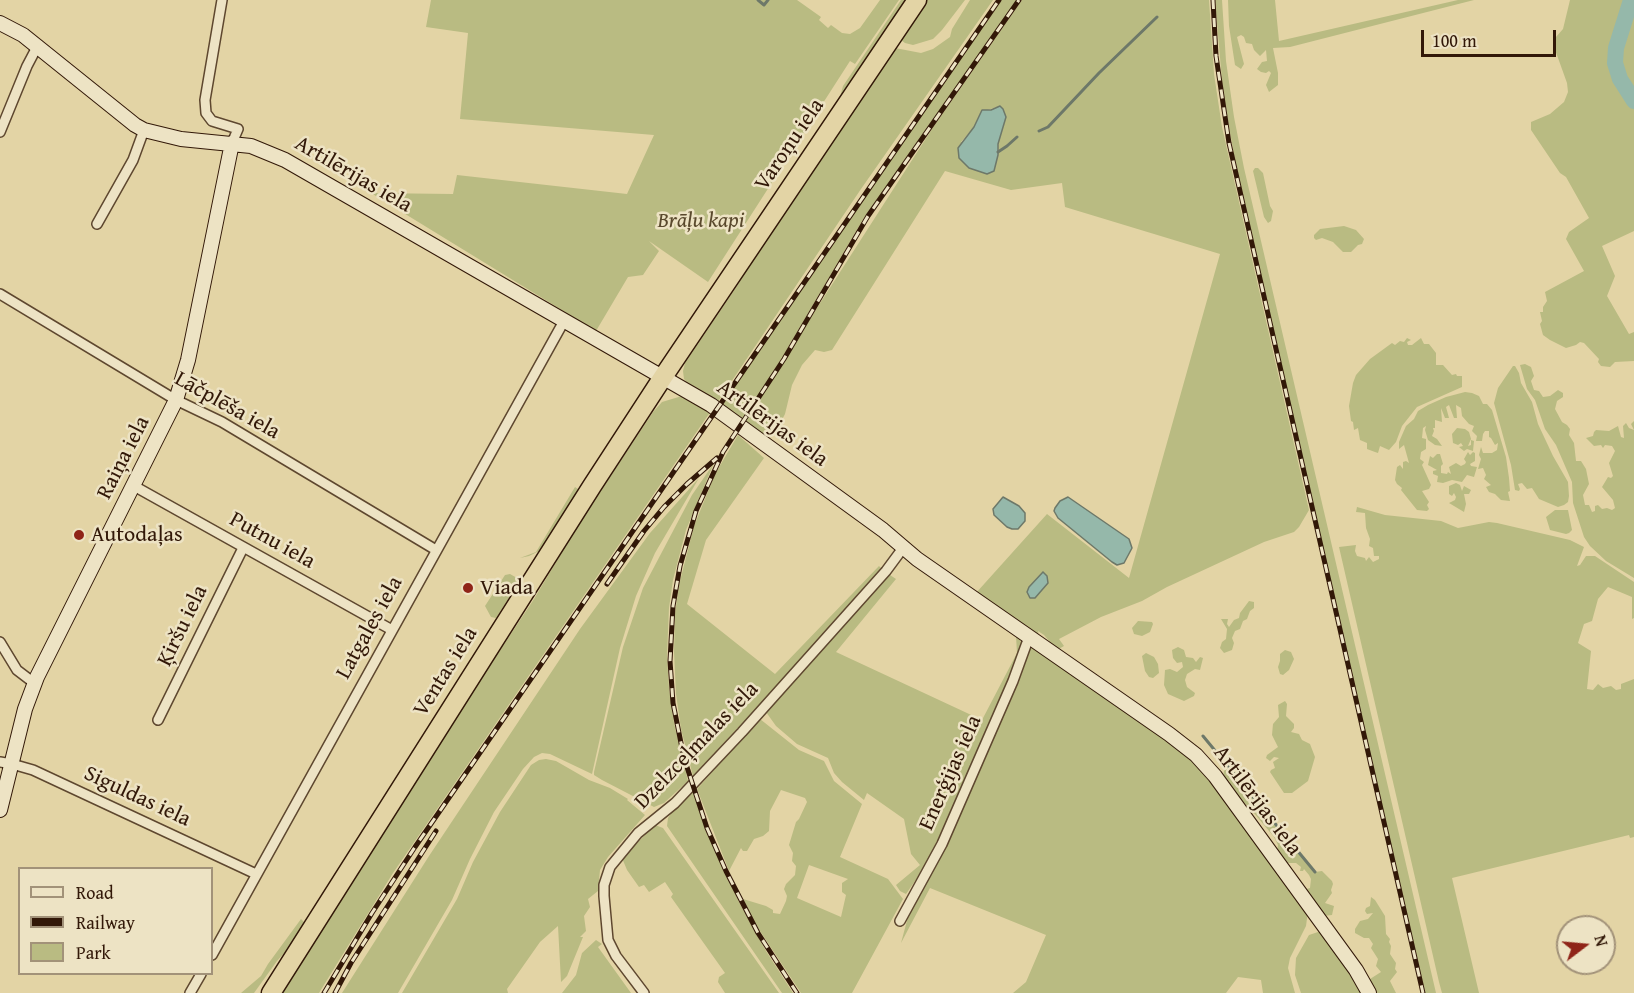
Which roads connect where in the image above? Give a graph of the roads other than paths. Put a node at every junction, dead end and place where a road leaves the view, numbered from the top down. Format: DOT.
graph roads {
  1 [pos="222,0"];
  2 [pos="917,0"];
  3 [pos="0,23"];
  4 [pos="37,47"];
  5 [pos="144,130"];
  6 [pos="0,132"];
  7 [pos="232,144"];
  8 [pos="97,224"];
  9 [pos="0,294"];
  10 [pos="564,321"];
  11 [pos="663,377"];
  12 [pos="176,400"];
  13 [pos="134,486"];
  14 [pos="243,548"];
  15 [pos="903,548"];
  16 [pos="436,550"];
  17 [pos="392,630"];
  18 [pos="1029,636"];
  19 [pos="0,642"];
  20 [pos="34,683"];
  21 [pos="158,720"];
  22 [pos="6,763"];
  23 [pos="0,810"];
  24 [pos="256,873"];
  25 [pos="900,921"];
  26 [pos="213,953"];
  27 [pos="200,975"];
  28 [pos="190,993"];
  29 [pos="271,993"];
  30 [pos="644,993"];
  31 [pos="1369,993"];
  1 -- 7 [label="street"];
  2 -- 11 [label="highway, Varoņu iela"];
  3 -- 4 [label="street, Artilērijas iela"];
  4 -- 5 [label="street, Artilērijas iela"];
  4 -- 6 [label="street"];
  5 -- 7 [label="street, Artilērijas iela"];
  5 -- 8 [label="street"];
  7 -- 10 [label="street, Artilērijas iela"];
  7 -- 12 [label="street, Raiņa iela"];
  9 -- 12 [label="street, Lāčplēša iela"];
  10 -- 11 [label="street, Artilērijas iela"];
  10 -- 16 [label="street, Latgales iela"];
  11 -- 15 [label="street, Artilērijas iela"];
  11 -- 29 [label="highway, Ventas iela"];
  12 -- 13 [label="street, Raiņa iela"];
  12 -- 16 [label="street, Lāčplēša iela"];
  13 -- 14 [label="street, Putnu iela"];
  13 -- 20 [label="street, Raiņa iela"];
  14 -- 17 [label="street, Putnu iela"];
  14 -- 21 [label="street, Ķiršu iela"];
  15 -- 18 [label="street, Artilērijas iela"];
  15 -- 30 [label="street, Dzelzceļmalas iela"];
  16 -- 17 [label="street, Latgales iela"];
  17 -- 24 [label="street, Latgales iela"];
  18 -- 25 [label="street, Enerģijas iela"];
  18 -- 31 [label="street, Artilērijas iela"];
  19 -- 20 [label="street"];
  20 -- 22 [label="street, Raiņa iela"];
  22 -- 23 [label="street, Raiņa iela"];
  22 -- 24 [label="street, Siguldas iela"];
  24 -- 26 [label="street, Latgales iela"];
  27 -- 28 [label="street"];
}
